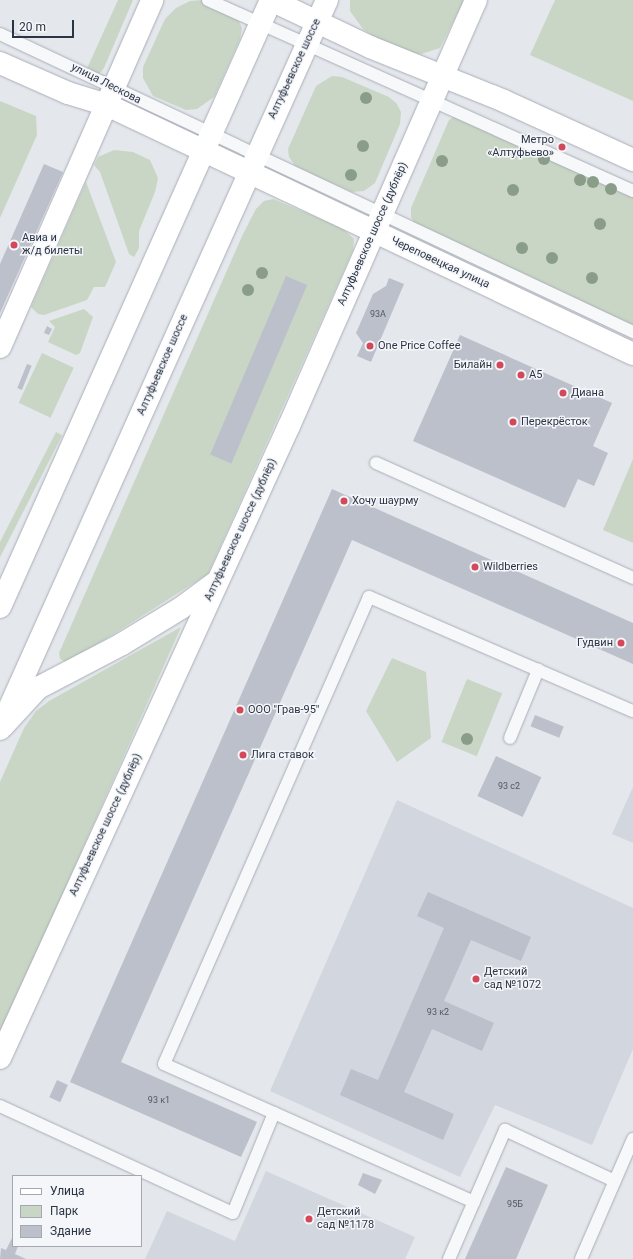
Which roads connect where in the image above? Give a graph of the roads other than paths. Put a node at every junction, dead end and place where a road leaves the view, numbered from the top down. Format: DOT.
graph roads {
  1 [pos="152,0"];
  2 [pos="208,0"];
  3 [pos="271,0"];
  4 [pos="327,0"];
  5 [pos="476,0"];
  6 [pos="318,20"];
  7 [pos="261,24"];
  8 [pos="0,34"];
  9 [pos="307,44"];
  10 [pos="0,63"];
  11 [pos="442,77"];
  12 [pos="110,97"];
  13 [pos="431,101"];
  14 [pos="208,142"];
  15 [pos="633,160"];
  16 [pos="252,163"];
  17 [pos="633,191"];
  18 [pos="378,223"];
  19 [pos="633,332"];
  20 [pos="0,347"];
  21 [pos="633,354"];
  22 [pos="376,463"];
  23 [pos="633,578"];
  24 [pos="217,582"];
  25 [pos="0,607"];
  26 [pos="538,670"];
  27 [pos="633,711"];
  28 [pos="0,729"];
  29 [pos="510,738"];
  30 [pos="0,1058"];
  31 [pos="0,1106"];
  32 [pos="274,1113"];
  33 [pos="633,1139"];
  34 [pos="615,1181"];
  35 [pos="474,1202"];
  36 [pos="449,1259"];
  37 [pos="581,1259"];
  1 -- 12 [label="main road"];
  2 -- 7 [label="lane"];
  3 -- 6 [label="main road"];
  3 -- 7 [label="main road"];
  4 -- 6 [label="main road, Алтуфьевское шоссе"];
  5 -- 11 [label="main road, Алтуфьевское шоссе (дублёр)"];
  6 -- 9 [label="main road, Алтуфьевское шоссе"];
  6 -- 11 [label="main road"];
  7 -- 9 [label="lane"];
  7 -- 14 [label="main road"];
  8 -- 12 [label="lane, улица Лескова"];
  9 -- 13 [label="lane"];
  9 -- 16 [label="main road, Алтуфьевское шоссе"];
  10 -- 12 [label="main road, улица Лескова"];
  11 -- 13 [label="main road, Алтуфьевское шоссе (дублёр)"];
  11 -- 15 [label="main road"];
  12 -- 14 [label="main road, улица Лескова"];
  12 -- 20 [label="main road"];
  13 -- 17 [label="lane"];
  13 -- 18 [label="main road, Алтуфьевское шоссе (дублёр)"];
  14 -- 16 [label="main road, Череповецкая улица"];
  14 -- 25 [label="main road"];
  16 -- 18 [label="main road, Череповецкая улица"];
  16 -- 28 [label="main road, Алтуфьевское шоссе"];
  18 -- 19 [label="lane, Череповецкая улица"];
  18 -- 21 [label="main road, Череповецкая улица"];
  18 -- 24 [label="main road, Алтуфьевское шоссе (дублёр)"];
  22 -- 23 [label="lane"];
  24 -- 28 [label="main road"];
  24 -- 30 [label="main road, Алтуфьевское шоссе (дублёр)"];
  26 -- 27 [label="lane"];
  26 -- 29 [label="lane"];
  26 -- 32 [label="lane"];
  31 -- 32 [label="lane"];
  32 -- 35 [label="lane"];
  33 -- 34 [label="lane"];
  34 -- 35 [label="lane"];
  34 -- 37 [label="lane"];
  35 -- 36 [label="lane"];
}
